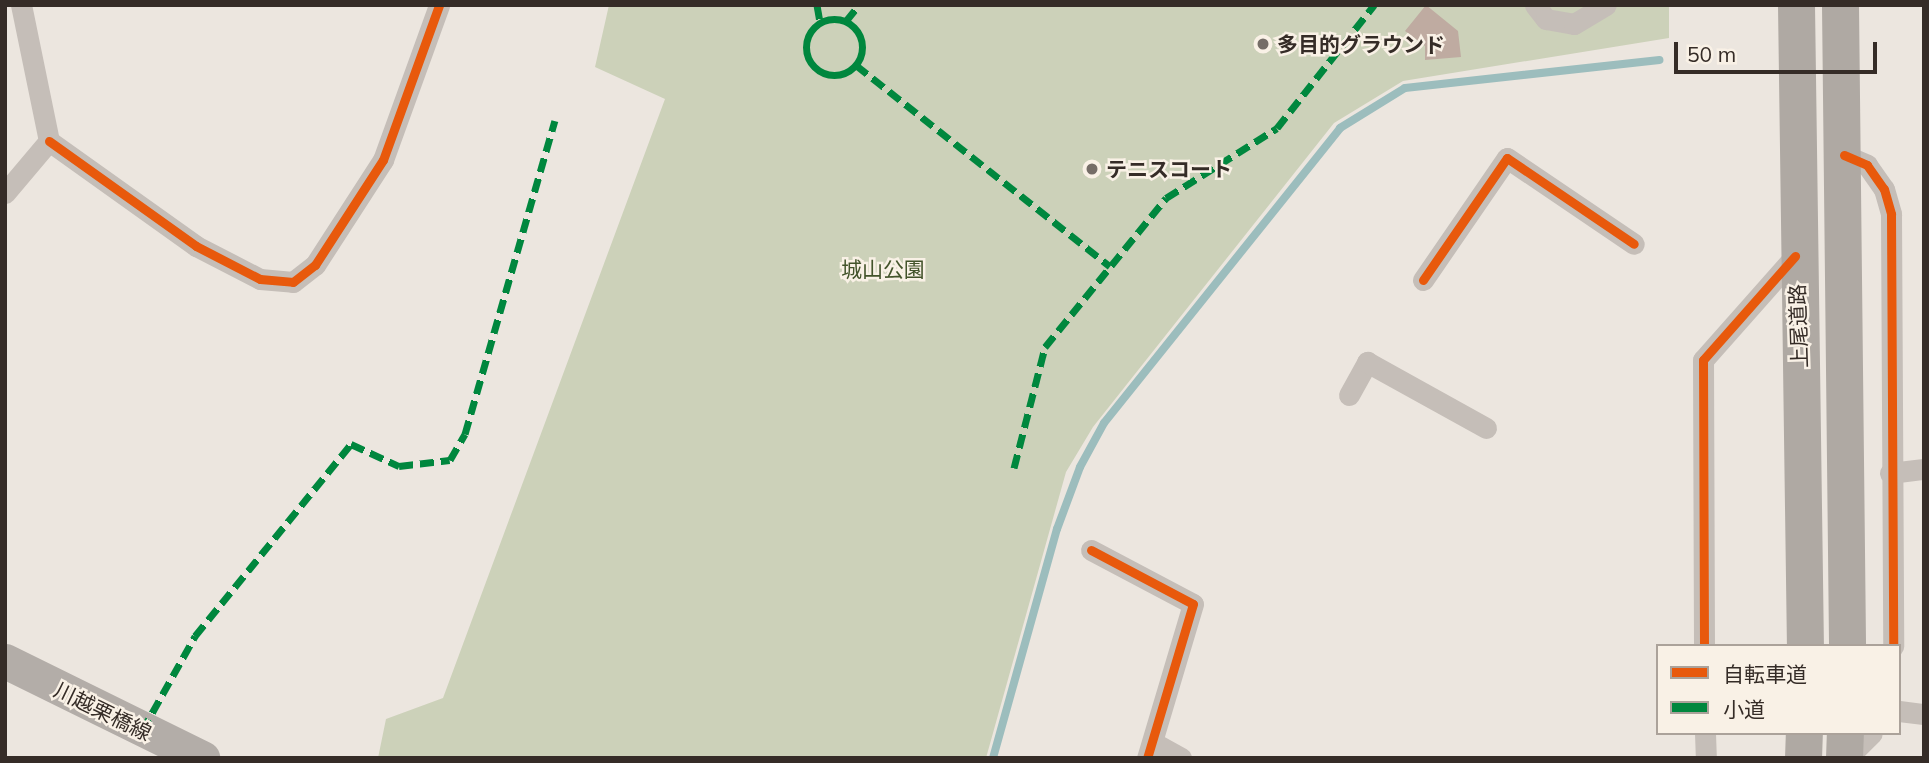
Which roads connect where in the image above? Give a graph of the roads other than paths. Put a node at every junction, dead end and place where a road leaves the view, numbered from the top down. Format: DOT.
graph roads {
  1 [pos="21,5"];
  2 [pos="439,5"];
  3 [pos="1535,5"];
  4 [pos="1606,5"];
  5 [pos="1796,5"];
  6 [pos="1840,5"];
  7 [pos="49,141"];
  8 [pos="1844,155"];
  9 [pos="5,193"];
  10 [pos="1634,244"];
  11 [pos="1795,256"];
  12 [pos="1423,281"];
  13 [pos="1349,395"];
  14 [pos="1486,428"];
  15 [pos="1924,469"];
  16 [pos="1891,473"];
  17 [pos="1091,550"];
  18 [pos="1704,644"];
  19 [pos="1805,644"];
  20 [pos="1847,644"];
  21 [pos="1893,644"];
  22 [pos="5,661"];
  23 [pos="1901,711"];
  24 [pos="1924,714"];
  25 [pos="1705,735"];
  26 [pos="1804,735"];
  27 [pos="1845,735"];
  28 [pos="1869,735"];
  29 [pos="1151,750"];
  30 [pos="202,758"];
  31 [pos="1181,758"];
  32 [pos="1706,758"];
  33 [pos="1803,758"];
  34 [pos="1846,758"];
  1 -- 7 [label="street"];
  2 -- 7 [label="street"];
  3 -- 4 [label="street"];
  5 -- 11 [label="highway, 上尾道路"];
  6 -- 8 [label="highway"];
  7 -- 9 [label="street"];
  8 -- 16 [label="street"];
  8 -- 20 [label="highway"];
  10 -- 12 [label="street"];
  11 -- 18 [label="street"];
  11 -- 19 [label="highway, 上尾道路"];
  13 -- 14 [label="street"];
  15 -- 16 [label="street"];
  16 -- 21 [label="street"];
  17 -- 29 [label="street"];
  22 -- 30 [label="main road, 川越栗橋線"];
  23 -- 24 [label="street"];
  25 -- 32 [label="street"];
  26 -- 33 [label="highway"];
  27 -- 34 [label="highway"];
  28 -- 34 [label="street"];
  29 -- 31 [label="street"];
}
